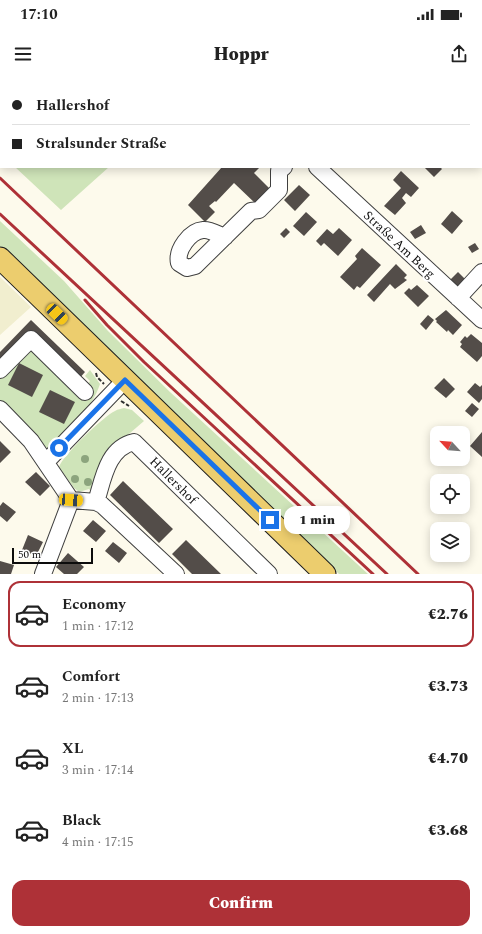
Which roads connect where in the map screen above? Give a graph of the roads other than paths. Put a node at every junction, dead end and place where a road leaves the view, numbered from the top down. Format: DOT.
graph roads {
  1 [pos="283,168"];
  2 [pos="318,168"];
  3 [pos="225,237"];
  4 [pos="0,258"];
  5 [pos="482,272"];
  6 [pos="458,298"];
  7 [pos="482,320"];
  8 [pos="0,370"];
  9 [pos="125,380"];
  10 [pos="83,387"];
  11 [pos="3,419"];
  12 [pos="46,462"];
  13 [pos="71,500"];
  14 [pos="96,502"];
  15 [pos="266,573"];
  16 [pos="43,574"];
  17 [pos="176,574"];
  18 [pos="325,574"];
  1 -- 3 [label="street"];
  2 -- 6 [label="street, Straße Am Berg"];
  4 -- 9 [label="main road"];
  5 -- 6 [label="street"];
  6 -- 7 [label="street, Straße Am Berg"];
  8 -- 10 [label="street"];
  9 -- 12 [label="street"];
  9 -- 18 [label="main road"];
  11 -- 12 [label="street"];
  12 -- 13 [label="street"];
  13 -- 14 [label="street"];
  13 -- 16 [label="street"];
  14 -- 15 [label="street, Hallershof"];
  14 -- 17 [label="street"];
}
